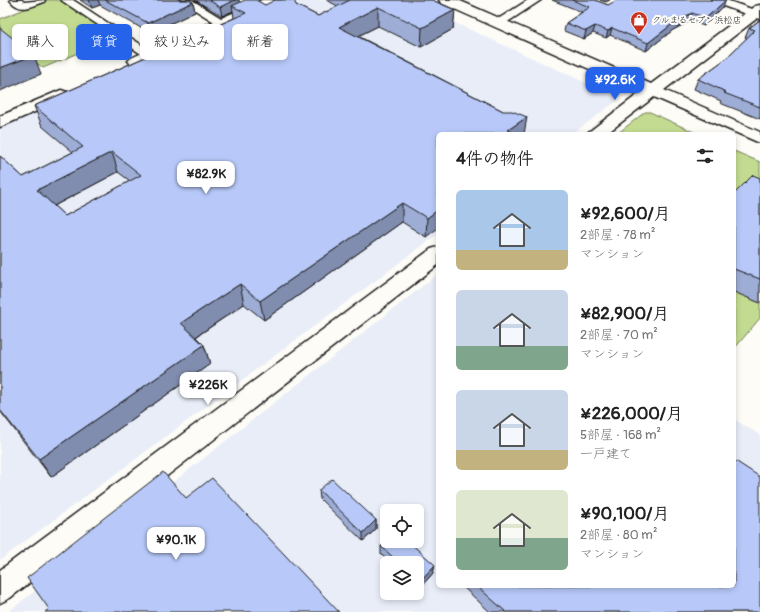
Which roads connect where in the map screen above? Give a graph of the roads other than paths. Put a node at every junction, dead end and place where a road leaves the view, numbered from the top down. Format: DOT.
graph roads {
  1 [pos="15,0"];
  2 [pos="40,0"];
  3 [pos="66,0"];
  4 [pos="184,0"];
  5 [pos="274,0"];
  6 [pos="446,0"];
  7 [pos="536,0"];
  8 [pos="716,0"];
  9 [pos="758,12"];
  10 [pos="223,23"];
  11 [pos="499,23"];
  12 [pos="140,48"];
  13 [pos="140,60"];
  14 [pos="122,68"];
  15 [pos="72,90"];
  16 [pos="652,90"];
  17 [pos="0,122"];
  18 [pos="598,132"];
  19 [pos="760,138"];
  20 [pos="436,256"];
  21 [pos="0,588"];
  1 -- 2 [label="street"];
  3 -- 12 [label="street"];
  4 -- 10 [label="street"];
  5 -- 10 [label="street"];
  6 -- 11 [label="street"];
  7 -- 11 [label="street"];
  8 -- 9 [label="street"];
  9 -- 16 [label="street"];
  11 -- 16 [label="street"];
  13 -- 14 [label="street"];
  15 -- 17 [label="street"];
  16 -- 18 [label="street"];
  16 -- 19 [label="street"];
  20 -- 21 [label="street"];
}
